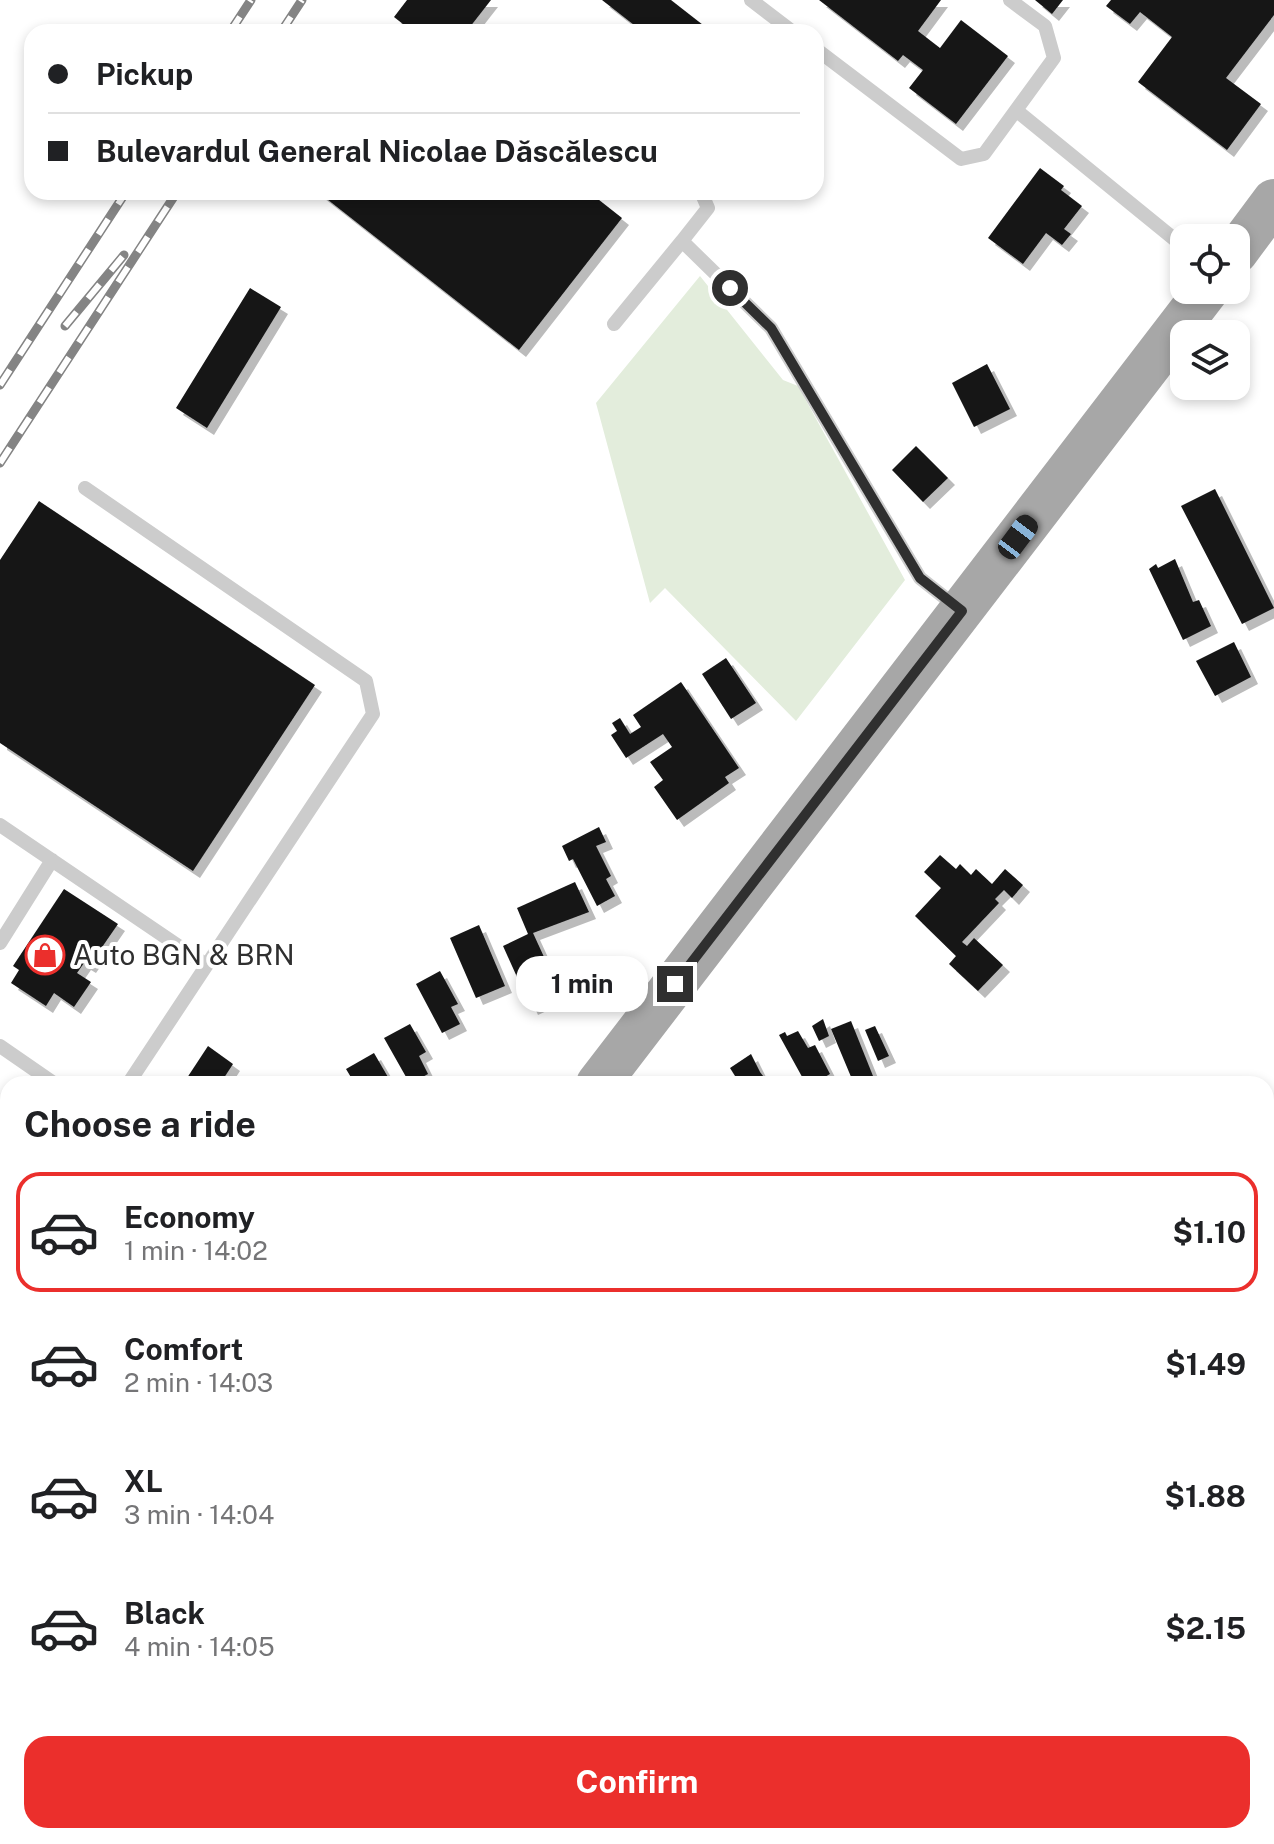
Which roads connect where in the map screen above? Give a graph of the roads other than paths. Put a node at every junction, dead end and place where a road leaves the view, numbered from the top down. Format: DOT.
graph roads {
  1 [pos="751,0"];
  2 [pos="1010,0"];
  3 [pos="782,24"];
  4 [pos="824,55"];
  5 [pos="1017,111"];
  6 [pos="704,200"];
  7 [pos="1274,201"];
  8 [pos="1250,233"];
  9 [pos="1170,236"];
  10 [pos="682,241"];
  11 [pos="1196,304"];
  12 [pos="614,324"];
  13 [pos="85,488"];
  14 [pos="962,611"];
  15 [pos="0,825"];
  16 [pos="52,860"];
  17 [pos="0,943"];
  18 [pos="205,964"];
  19 [pos="0,1046"];
  20 [pos="40,1076"];
  21 [pos="133,1076"];
  22 [pos="604,1076"];
  1 -- 3 [label="lane"];
  2 -- 5 [label="lane"];
  4 -- 5 [label="lane"];
  5 -- 9 [label="lane"];
  6 -- 10 [label="lane"];
  7 -- 8 [label="main road"];
  10 -- 12 [label="lane"];
  10 -- 14 [label="lane"];
  11 -- 14 [label="main road"];
  13 -- 18 [label="lane"];
  14 -- 22 [label="main road"];
  15 -- 16 [label="lane"];
  16 -- 17 [label="lane"];
  16 -- 18 [label="lane"];
  18 -- 21 [label="lane"];
  19 -- 20 [label="lane"];
}
